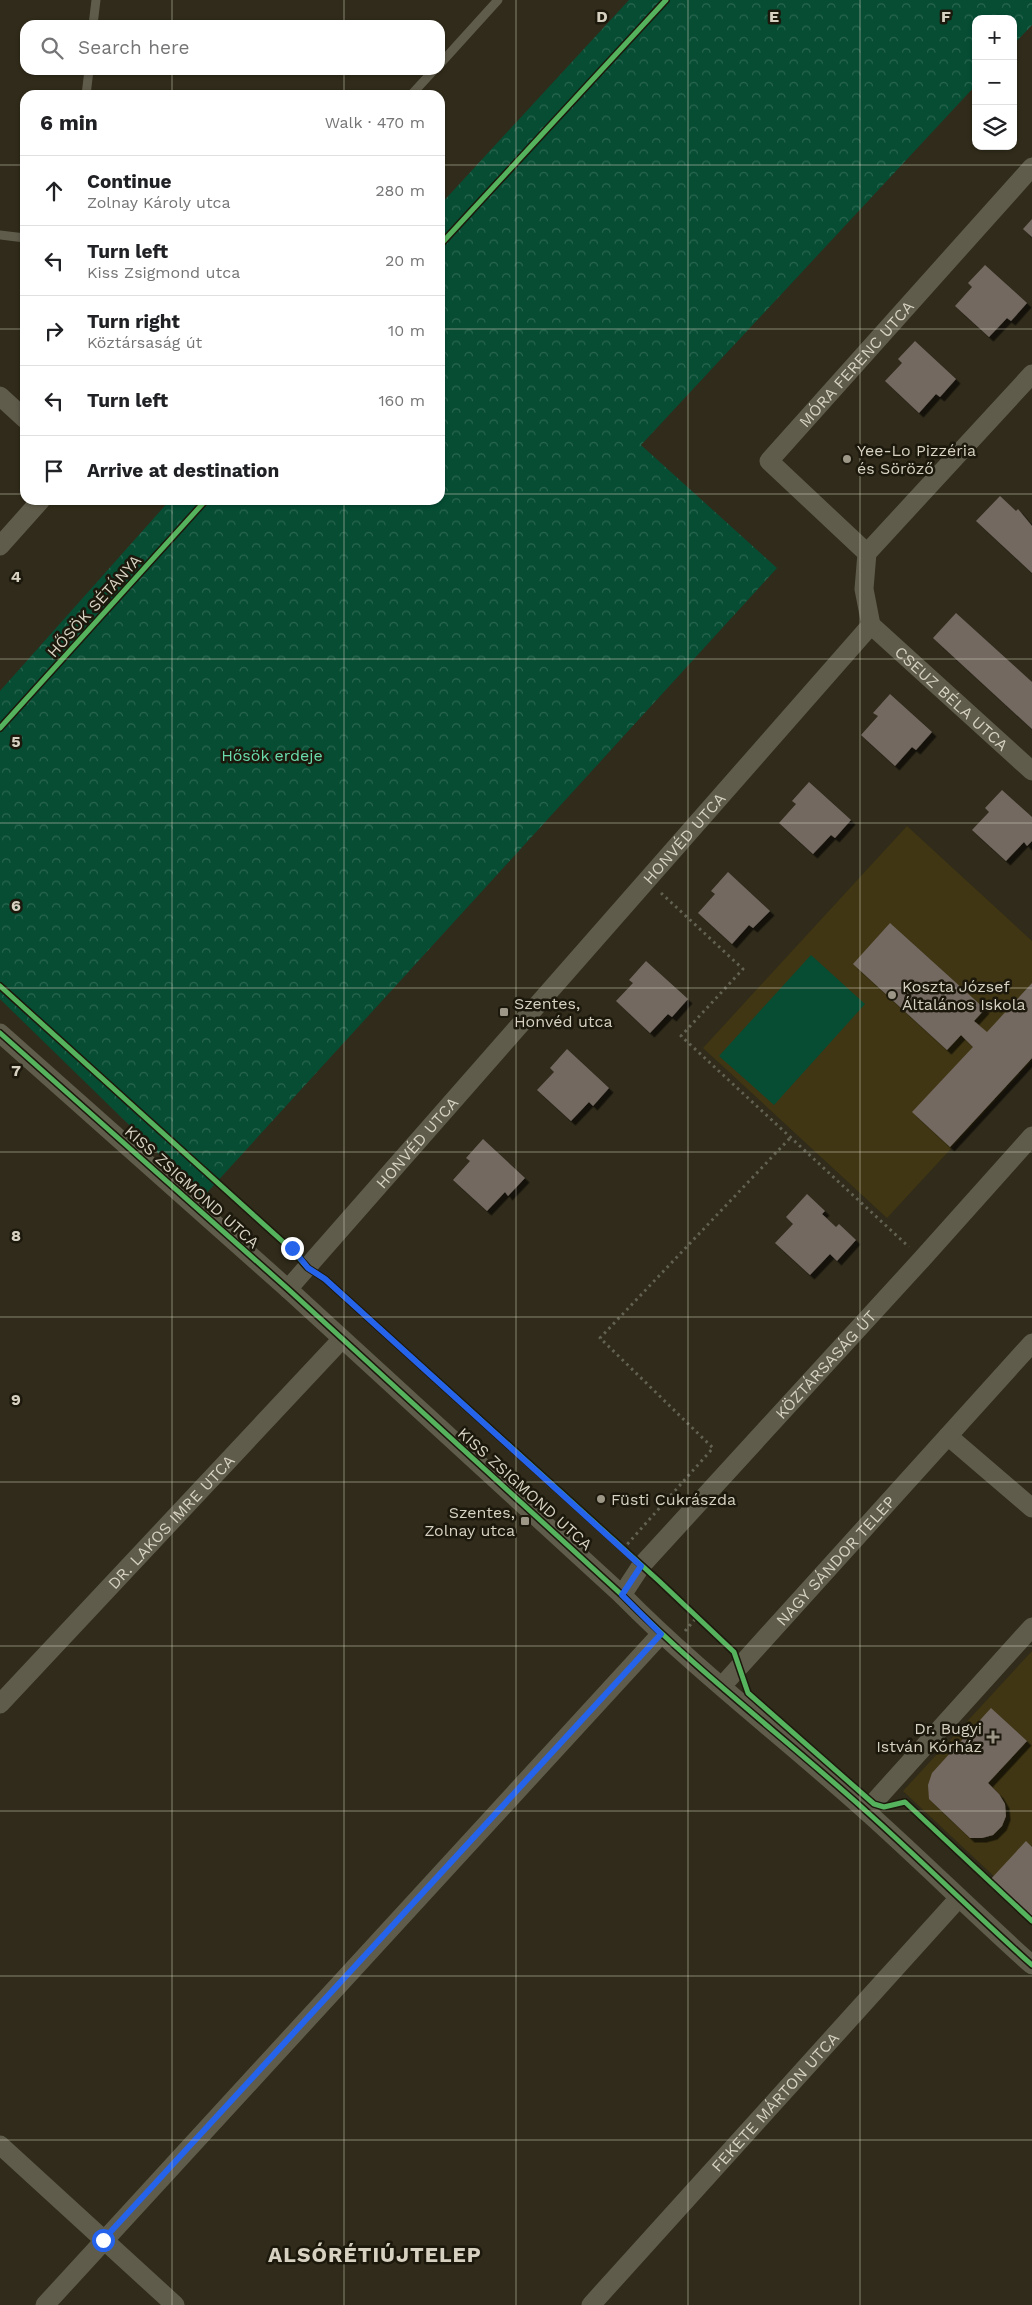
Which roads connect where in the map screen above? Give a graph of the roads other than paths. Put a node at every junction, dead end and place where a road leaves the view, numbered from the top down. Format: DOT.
graph roads {
  1 [pos="96,0"];
  2 [pos="498,0"];
  3 [pos="94,20"];
  4 [pos="445,58"];
  5 [pos="88,75"];
  6 [pos="430,75"];
  7 [pos="86,90"];
  8 [pos="416,90"];
  9 [pos="1032,167"];
  10 [pos="0,235"];
  11 [pos="20,237"];
  12 [pos="1032,374"];
  13 [pos="0,396"];
  14 [pos="20,414"];
  15 [pos="37,505"];
  16 [pos="0,546"];
  17 [pos="867,553"];
  18 [pos="871,625"];
  19 [pos="1032,771"];
  20 [pos="0,1033"];
  21 [pos="1032,1136"];
  22 [pos="288,1289"];
  23 [pos="342,1339"];
  24 [pos="1032,1343"];
  25 [pos="948,1436"];
  26 [pos="1032,1508"];
  27 [pos="622,1595"];
  28 [pos="1032,1627"];
  29 [pos="661,1634"];
  30 [pos="722,1686"];
  31 [pos="0,1704"];
  32 [pos="866,1811"];
  33 [pos="958,1899"];
  34 [pos="1032,1965"];
  35 [pos="0,2145"];
  36 [pos="103,2240"];
  37 [pos="45,2305"];
  38 [pos="176,2305"];
  39 [pos="591,2305"];
  1 -- 3 [label="lane"];
  2 -- 4 [label="lane"];
  5 -- 7 [label="lane"];
  6 -- 8 [label="lane"];
  9 -- 17 [label="street, MÓRA FERENC UTCA"];
  10 -- 11 [label="lane"];
  12 -- 17 [label="street"];
  13 -- 14 [label="street"];
  15 -- 16 [label="street"];
  17 -- 18 [label="street"];
  18 -- 19 [label="street, CSEUZ BÉLA UTCA"];
  18 -- 22 [label="street, HONVÉD UTCA"];
  20 -- 22 [label="street, KISS ZSIGMOND UTCA"];
  21 -- 27 [label="street, KÖZTÁRSASÁG ÚT"];
  22 -- 23 [label="street, KISS ZSIGMOND UTCA"];
  23 -- 27 [label="street, KISS ZSIGMOND UTCA"];
  23 -- 31 [label="street, DR. LAKOS IMRE UTCA"];
  24 -- 25 [label="street, NAGY SÁNDOR TELEP"];
  25 -- 26 [label="street"];
  25 -- 30 [label="street, NAGY SÁNDOR TELEP"];
  27 -- 29 [label="street, KISS ZSIGMOND UTCA"];
  28 -- 32 [label="street"];
  29 -- 30 [label="street, KISS ZSIGMOND UTCA"];
  29 -- 36 [label="street"];
  30 -- 32 [label="street, KISS ZSIGMOND UTCA"];
  32 -- 33 [label="street, KISS ZSIGMOND UTCA"];
  33 -- 34 [label="street, KISS ZSIGMOND UTCA"];
  33 -- 39 [label="street, FEKETE MÁRTON UTCA"];
  35 -- 36 [label="street"];
  36 -- 37 [label="street"];
  36 -- 38 [label="street"];
}
